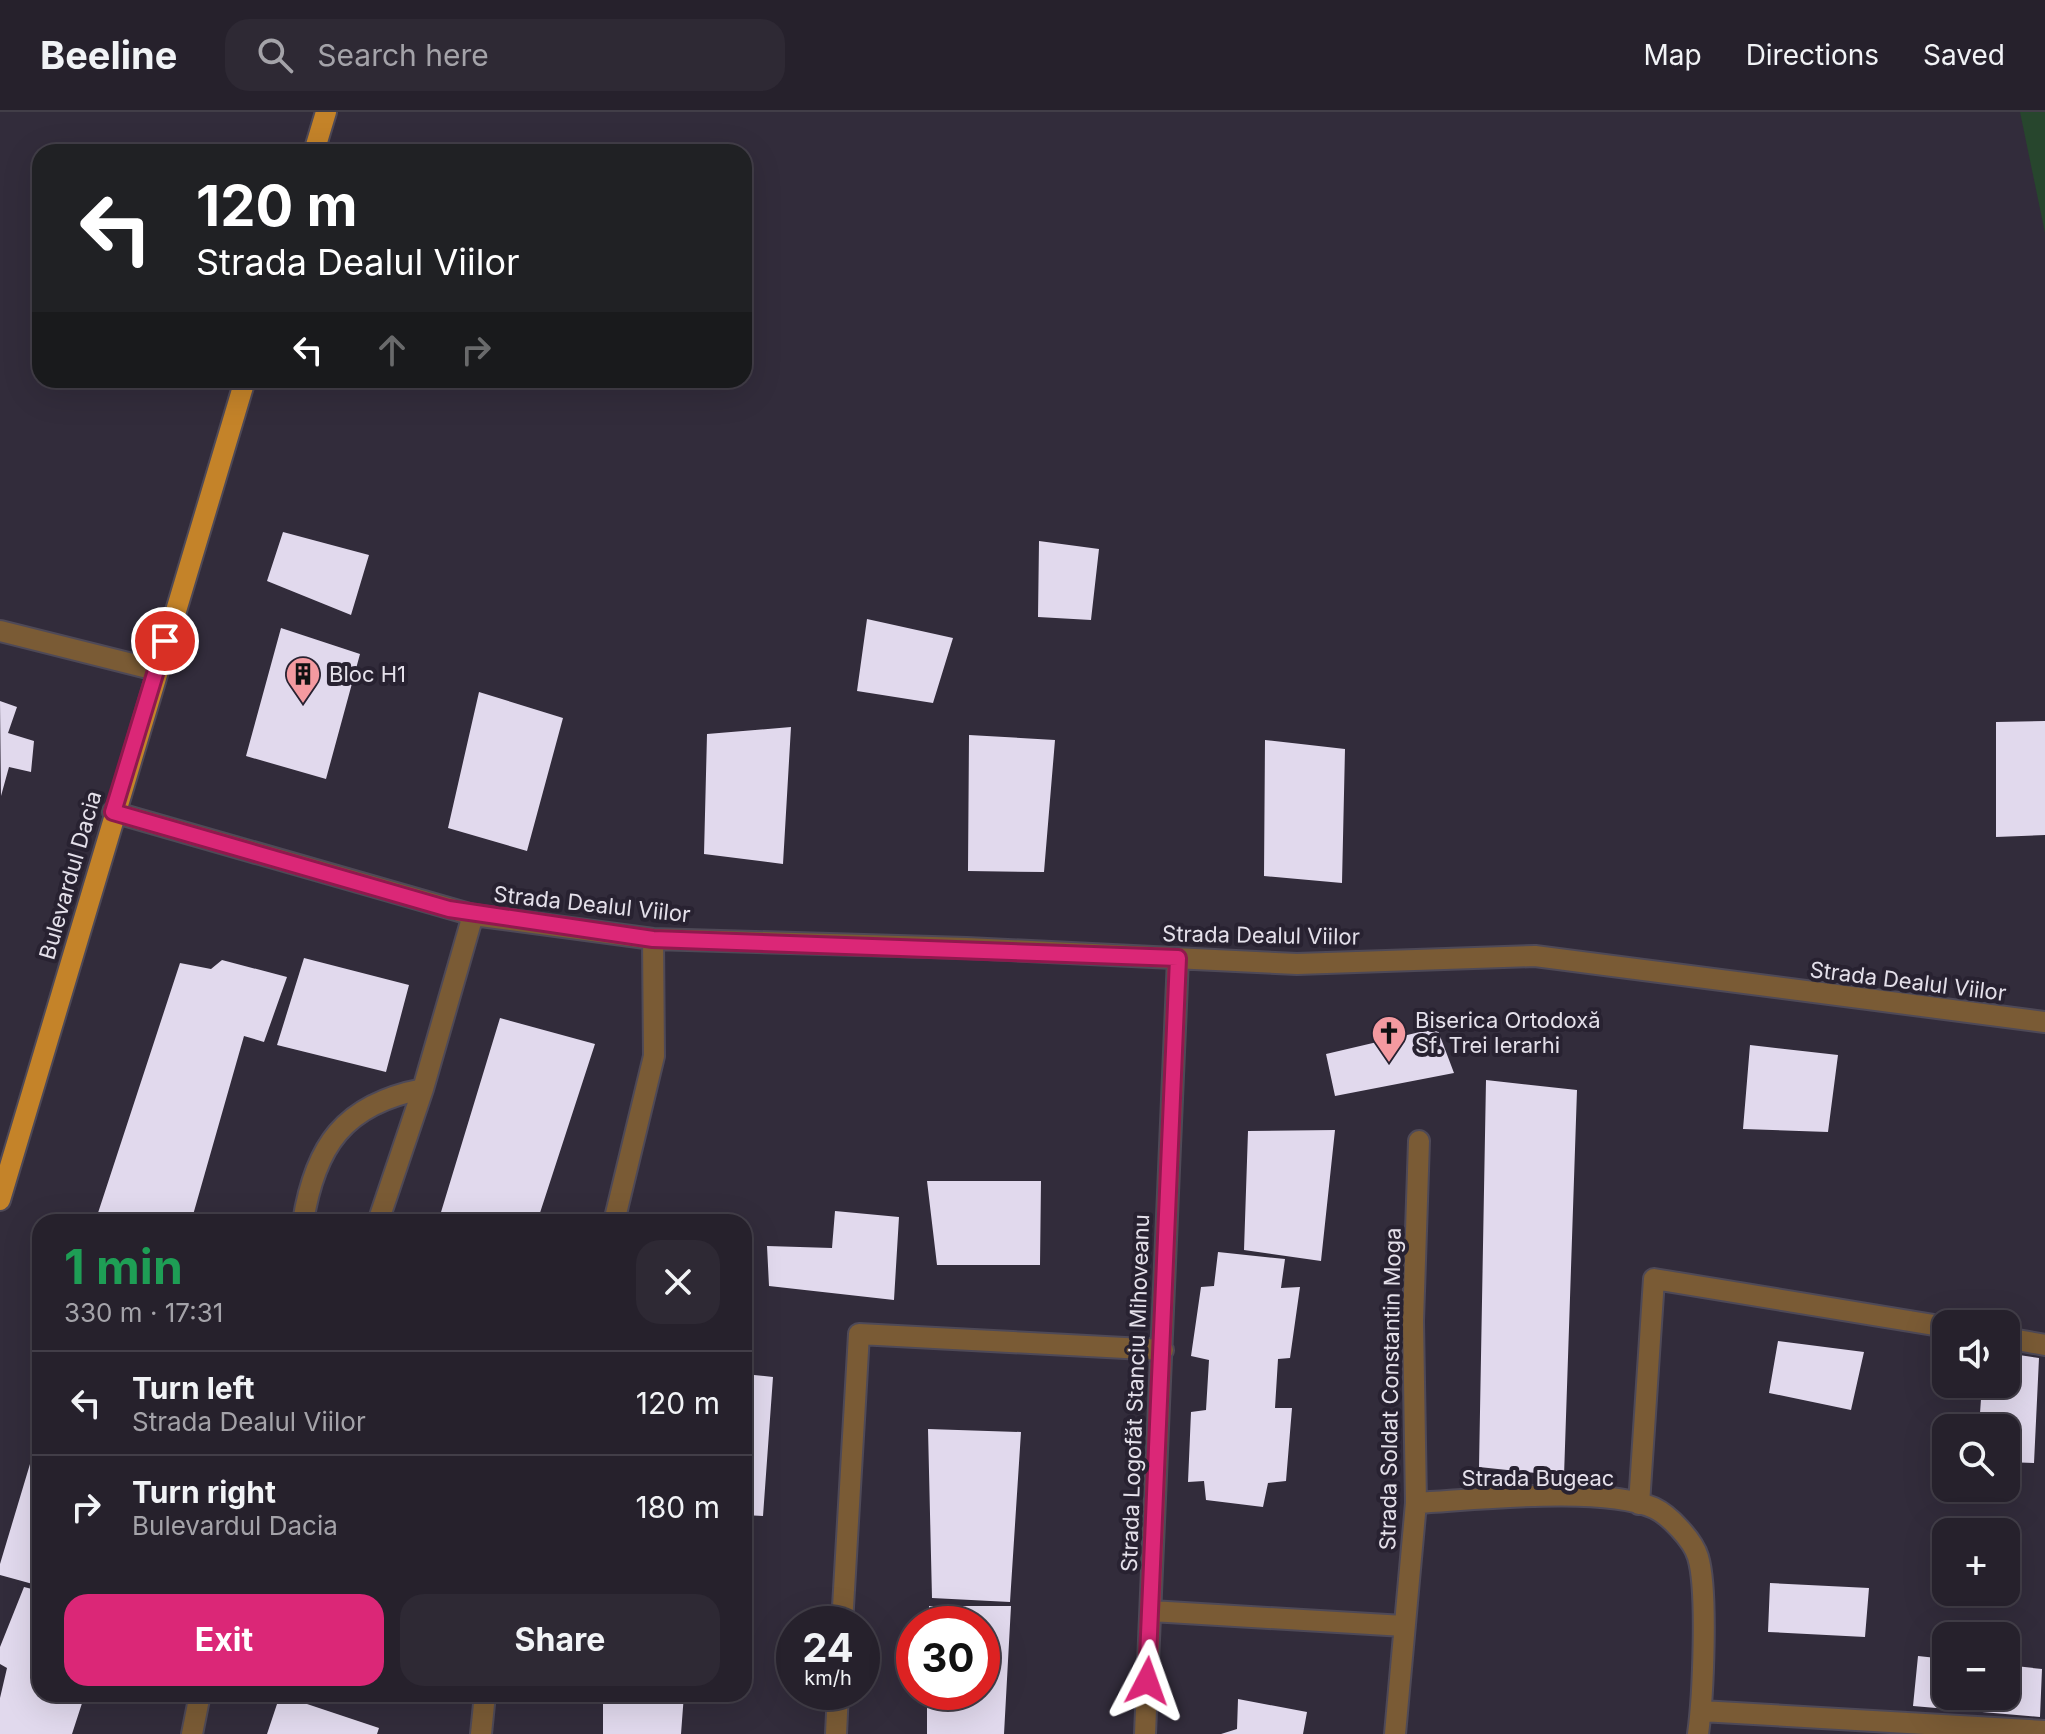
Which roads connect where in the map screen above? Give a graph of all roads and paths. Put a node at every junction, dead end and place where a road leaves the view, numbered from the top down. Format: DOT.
graph roads {
  1 [pos="326,112"];
  2 [pos="316,144"];
  3 [pos="243,388"];
  4 [pos="0,631"];
  5 [pos="156,670"];
  6 [pos="113,812"];
  7 [pos="473,915"];
  8 [pos="653,939"];
  9 [pos="1178,958"];
  10 [pos="2045,1022"];
  11 [pos="423,1089"];
  12 [pos="1419,1141"];
  13 [pos="0,1200"];
  14 [pos="304,1214"];
  15 [pos="381,1214"];
  16 [pos="616,1214"];
  17 [pos="1932,1325"];
  18 [pos="2020,1341"];
  19 [pos="2045,1345"];
  20 [pos="1163,1350"];
  21 [pos="1416,1503"];
  22 [pos="1639,1504"];
  23 [pos="843,1606"];
  24 [pos="1151,1611"];
  25 [pos="1404,1626"];
  26 [pos="198,1702"];
  27 [pos="484,1702"];
  28 [pos="837,1710"];
  29 [pos="1701,1711"];
  30 [pos="2045,1731"];
  31 [pos="192,1734"];
  32 [pos="481,1734"];
  33 [pos="836,1734"];
  34 [pos="1145,1734"];
  35 [pos="1395,1734"];
  36 [pos="1698,1734"];
  1 -- 2 [label="main road"];
  3 -- 5 [label="main road, Bulevardul Dacia"];
  4 -- 5 [label="street"];
  5 -- 6 [label="main road, Bulevardul Dacia"];
  6 -- 7 [label="street, Strada Dealul Viilor"];
  6 -- 13 [label="main road, Bulevardul Dacia"];
  7 -- 8 [label="street, Strada Dealul Viilor"];
  7 -- 11 [label="street, Strada Dealul Viilor"];
  8 -- 9 [label="street, Strada Dealul Viilor"];
  8 -- 16 [label="street"];
  9 -- 10 [label="street, Strada Dealul Viilor"];
  9 -- 20 [label="street, Strada Logofăt Stanciu Mihoveanu"];
  11 -- 14 [label="street"];
  11 -- 15 [label="street, Strada Dealul Viilor"];
  12 -- 21 [label="street, Strada Soldat Constantin Moga"];
  17 -- 22 [label="street"];
  18 -- 19 [label="street"];
  20 -- 23 [label="street"];
  20 -- 24 [label="street, Strada Logofăt Stanciu Mihoveanu"];
  21 -- 22 [label="street, Strada Bugeac"];
  21 -- 25 [label="street, Strada Soldat Constantin Moga"];
  22 -- 29 [label="street, Strada Bugeac"];
  24 -- 25 [label="street"];
  24 -- 34 [label="street, Strada Logofăt Stanciu Mihoveanu"];
  25 -- 35 [label="street, Strada Soldat Constantin Moga"];
  26 -- 31 [label="street"];
  27 -- 32 [label="street"];
  28 -- 33 [label="street"];
  29 -- 30 [label="street"];
  29 -- 36 [label="street, Strada Bugeac"];
}
